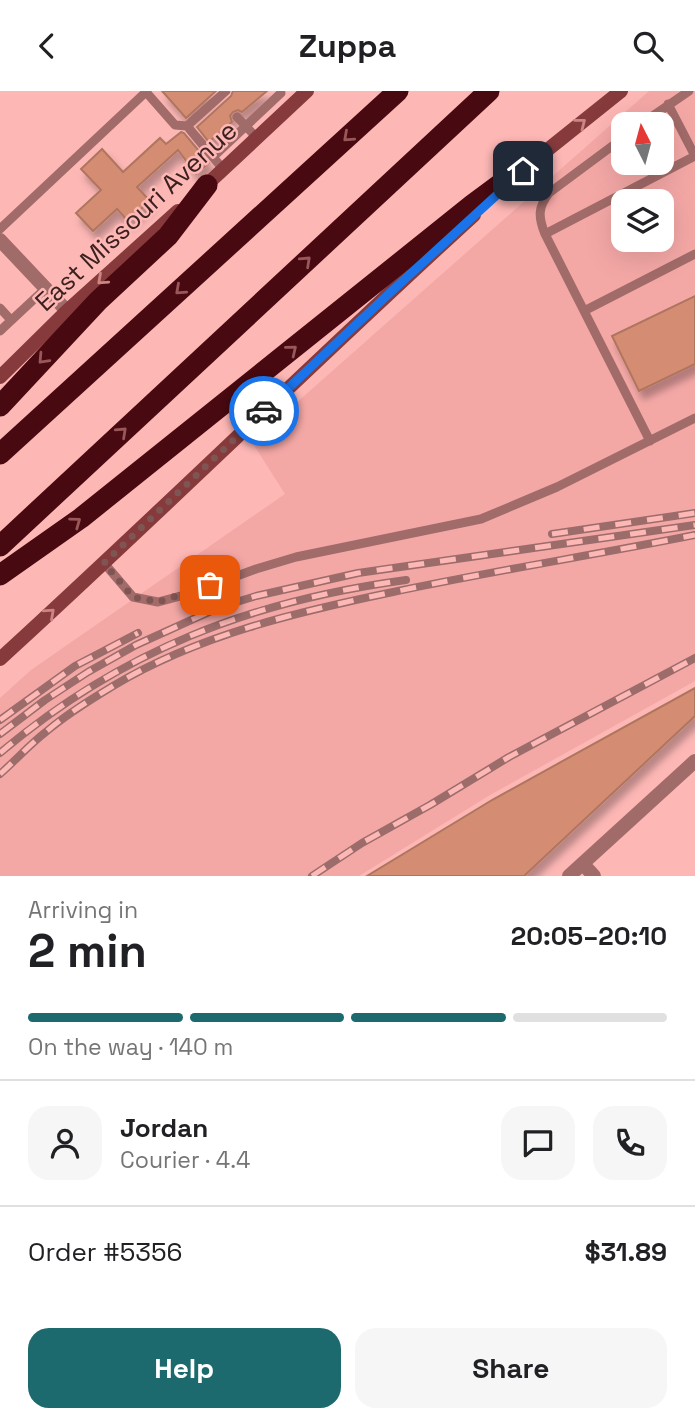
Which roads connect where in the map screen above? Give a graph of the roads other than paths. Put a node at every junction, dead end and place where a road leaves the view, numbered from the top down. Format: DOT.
graph roads {
  1 [pos="146,91"];
  2 [pos="307,91"];
  3 [pos="398,91"];
  4 [pos="489,91"];
  5 [pos="621,91"];
  6 [pos="688,91"];
  7 [pos="280,92"];
  8 [pos="223,97"];
  9 [pos="253,103"];
  10 [pos="668,104"];
  11 [pos="292,105"];
  12 [pos="261,111"];
  13 [pos="658,112"];
  14 [pos="237,117"];
  15 [pos="246,125"];
  16 [pos="187,126"];
  17 [pos="223,129"];
  18 [pos="257,138"];
  19 [pos="231,139"];
  20 [pos="611,147"];
  21 [pos="541,154"];
  22 [pos="695,156"];
  23 [pos="213,157"];
  24 [pos="223,169"];
  25 [pos="207,185"];
  26 [pos="0,229"];
  27 [pos="545,233"];
  28 [pos="0,240"];
  29 [pos="695,254"];
  30 [pos="46,288"];
  31 [pos="0,308"];
  32 [pos="67,311"];
  33 [pos="584,311"];
  34 [pos="11,320"];
  35 [pos="0,331"];
  36 [pos="0,377"];
  37 [pos="0,406"];
  38 [pos="695,418"];
  39 [pos="650,441"];
  40 [pos="0,454"];
  41 [pos="0,546"];
  42 [pos="104,563"];
  43 [pos="0,575"];
  44 [pos="0,659"];
  45 [pos="695,761"];
  46 [pos="583,864"];
  47 [pos="569,876"];
  48 [pos="594,876"];
  1 -- 16 [label="lane"];
  1 -- 26 [label="lane"];
  2 -- 11 [label="main road, East Missouri Avenue"];
  3 -- 40 [label="highway, one-way"];
  41 -- 4 [label="highway, one-way"];
  21 -- 5 [label="main road, one-way"];
  6 -- 10 [label="lane"];
  7 -- 11 [label="lane"];
  7 -- 12 [label="lane"];
  8 -- 16 [label="lane"];
  9 -- 12 [label="lane"];
  10 -- 13 [label="lane"];
  10 -- 22 [label="lane"];
  11 -- 18 [label="main road, East Missouri Avenue"];
  12 -- 15 [label="lane"];
  14 -- 15 [label="lane"];
  15 -- 18 [label="lane"];
  15 -- 19 [label="lane"];
  16 -- 23 [label="lane"];
  17 -- 19 [label="lane"];
  18 -- 24 [label="main road, East Missouri Avenue"];
  19 -- 23 [label="lane"];
  20 -- 27 [label="lane"];
  21 -- 42 [label="main road"];
  43 -- 21 [label="highway, one-way"];
  22 -- 27 [label="lane"];
  23 -- 24 [label="lane"];
  24 -- 25 [label="main road, East Missouri Avenue"];
  25 -- 32 [label="main road, East Missouri Avenue, one-way"];
  25 -- 37 [label="highway, one-way"];
  27 -- 33 [label="lane"];
  28 -- 30 [label="street"];
  29 -- 33 [label="lane"];
  30 -- 32 [label="street"];
  30 -- 34 [label="lane"];
  31 -- 34 [label="lane"];
  32 -- 36 [label="main road, East Missouri Avenue"];
  33 -- 39 [label="lane"];
  34 -- 35 [label="lane"];
  38 -- 39 [label="lane"];
  39 -- 42 [label="lane"];
  44 -- 42 [label="main road, one-way"];
  45 -- 46 [label="street"];
  46 -- 47 [label="street"];
  46 -- 48 [label="street"];
}
